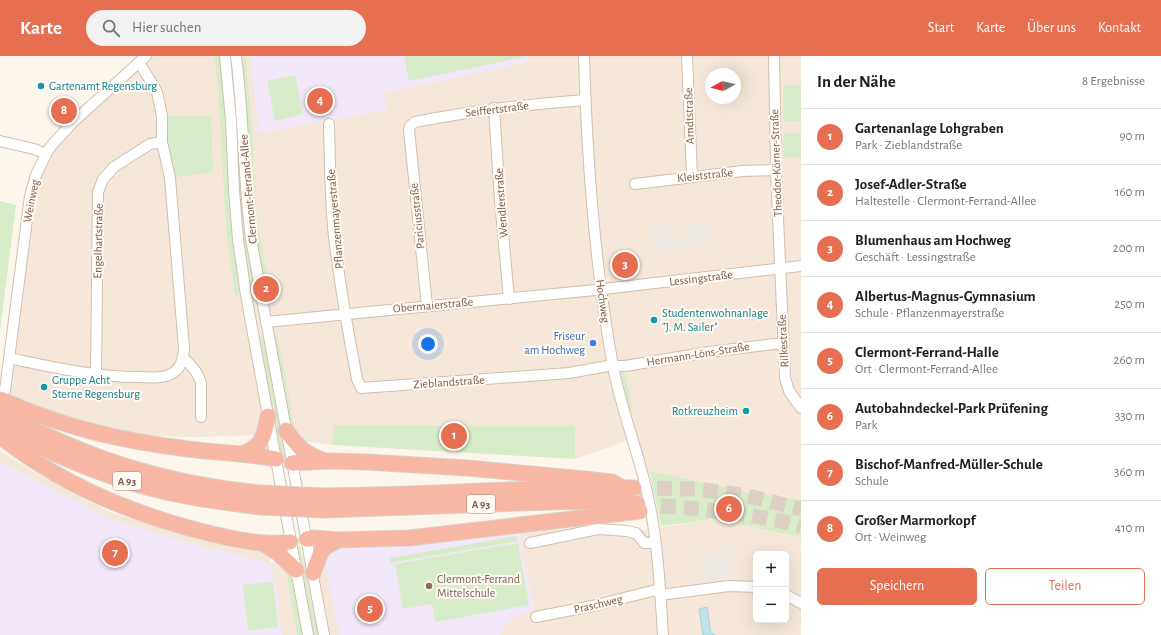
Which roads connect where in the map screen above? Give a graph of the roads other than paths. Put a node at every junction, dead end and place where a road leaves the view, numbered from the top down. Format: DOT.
graph roads {
  1 [pos="225,56"];
  2 [pos="236,56"];
  3 [pos="584,56"];
  4 [pos="687,56"];
  5 [pos="774,56"];
  6 [pos="143,59"];
  7 [pos="585,100"];
  8 [pos="494,108"];
  9 [pos="329,124"];
  10 [pos="410,126"];
  11 [pos="0,141"];
  12 [pos="162,142"];
  13 [pos="46,154"];
  14 [pos="776,170"];
  15 [pos="692,176"];
  16 [pos="634,184"];
  17 [pos="801,266"];
  18 [pos="780,269"];
  19 [pos="601,289"];
  20 [pos="509,299"];
  21 [pos="427,306"];
  22 [pos="345,313"];
  23 [pos="266,322"];
  24 [pos="783,342"];
  25 [pos="9,358"];
  26 [pos="184,358"];
  27 [pos="613,367"];
  28 [pos="96,375"];
  29 [pos="2,394"];
  30 [pos="801,408"];
  31 [pos="0,412"];
  32 [pos="268,416"];
  33 [pos="201,418"];
  34 [pos="0,426"];
  35 [pos="286,430"];
  36 [pos="0,436"];
  37 [pos="242,454"];
  38 [pos="276,459"];
  39 [pos="328,461"];
  40 [pos="292,463"];
  41 [pos="279,480"];
  42 [pos="261,500"];
  43 [pos="323,503"];
  44 [pos="304,523"];
  45 [pos="307,540"];
  46 [pos="339,540"];
  47 [pos="290,542"];
  48 [pos="655,542"];
  49 [pos="530,543"];
  50 [pos="264,544"];
  51 [pos="296,570"];
  52 [pos="313,573"];
  53 [pos="753,587"];
  54 [pos="660,592"];
  55 [pos="789,597"];
  56 [pos="801,603"];
  57 [pos="536,617"];
  58 [pos="308,635"];
  59 [pos="324,635"];
  60 [pos="664,635"];
  1 -- 32 [label="street, Clermont-Ferrand-Allee"];
  2 -- 23 [label="street, Clermont-Ferrand-Allee"];
  3 -- 7 [label="street, Hochweg"];
  4 -- 15 [label="street, Arndtstraße"];
  5 -- 14 [label="street, Theodor-Körner-Straße"];
  6 -- 12 [label="street"];
  6 -- 13 [label="street, Weinweg"];
  7 -- 8 [label="street, Seiffertstraße"];
  7 -- 19 [label="street, Hochweg"];
  8 -- 10 [label="street, Seiffertstraße"];
  8 -- 20 [label="street, Wendlerstraße"];
  9 -- 22 [label="street, Pflanzenmayerstraße"];
  10 -- 21 [label="street, Pariciusstraße"];
  11 -- 13 [label="street"];
  12 -- 26 [label="street"];
  12 -- 28 [label="street, Engelhartstraße"];
  13 -- 25 [label="street, Weinweg"];
  14 -- 15 [label="street, Kleiststraße"];
  14 -- 18 [label="street, Theodor-Körner-Straße"];
  15 -- 16 [label="street, Kleiststraße"];
  17 -- 18 [label="street, Lessingstraße"];
  18 -- 19 [label="street, Lessingstraße"];
  18 -- 24 [label="street, Rilkestraße"];
  19 -- 20 [label="street, Obermaierstraße"];
  19 -- 27 [label="street, Hochweg"];
  20 -- 21 [label="street, Obermaierstraße"];
  21 -- 22 [label="street, Obermaierstraße"];
  22 -- 23 [label="street, Obermaierstraße"];
  22 -- 27 [label="street, Zieblandstraße"];
  23 -- 35 [label="street, Clermont-Ferrand-Allee"];
  24 -- 27 [label="street, Hermann-Löns-Straße"];
  24 -- 30 [label="street, Rilkestraße"];
  25 -- 28 [label="street"];
  25 -- 29 [label="street, Weinweg"];
  26 -- 28 [label="street"];
  26 -- 33 [label="street"];
  27 -- 48 [label="street, Hochweg"];
  29 -- 37 [label="highway"];
  31 -- 42 [label="highway, A 93"];
  32 -- 37 [label="highway"];
  32 -- 38 [label="street, Clermont-Ferrand-Allee"];
  34 -- 42 [label="highway, A 93"];
  35 -- 39 [label="highway"];
  35 -- 40 [label="street, Clermont-Ferrand-Allee"];
  36 -- 50 [label="highway"];
  37 -- 38 [label="highway"];
  38 -- 40 [label="street"];
  38 -- 41 [label="street, Clermont-Ferrand-Allee"];
  39 -- 40 [label="highway"];
  39 -- 43 [label="highway, A 93"];
  40 -- 41 [label="street"];
  40 -- 44 [label="street, Clermont-Ferrand-Allee"];
  41 -- 47 [label="street, Clermont-Ferrand-Allee"];
  42 -- 43 [label="highway, A 93, bridge"];
  43 -- 46 [label="highway, A 93"];
  44 -- 45 [label="street, Clermont-Ferrand-Allee"];
  44 -- 47 [label="street"];
  45 -- 46 [label="highway"];
  45 -- 47 [label="street"];
  45 -- 52 [label="street, Clermont-Ferrand-Allee"];
  46 -- 52 [label="highway"];
  47 -- 50 [label="highway"];
  47 -- 51 [label="street, Clermont-Ferrand-Allee"];
  48 -- 49 [label="street"];
  48 -- 54 [label="street, Hochweg"];
  50 -- 51 [label="highway"];
  51 -- 58 [label="street, Clermont-Ferrand-Allee"];
  52 -- 59 [label="street, Clermont-Ferrand-Allee"];
  53 -- 54 [label="street, Praschweg"];
  54 -- 57 [label="street, Praschweg"];
  54 -- 60 [label="street, Hochweg"];
  55 -- 56 [label="street"];
}
